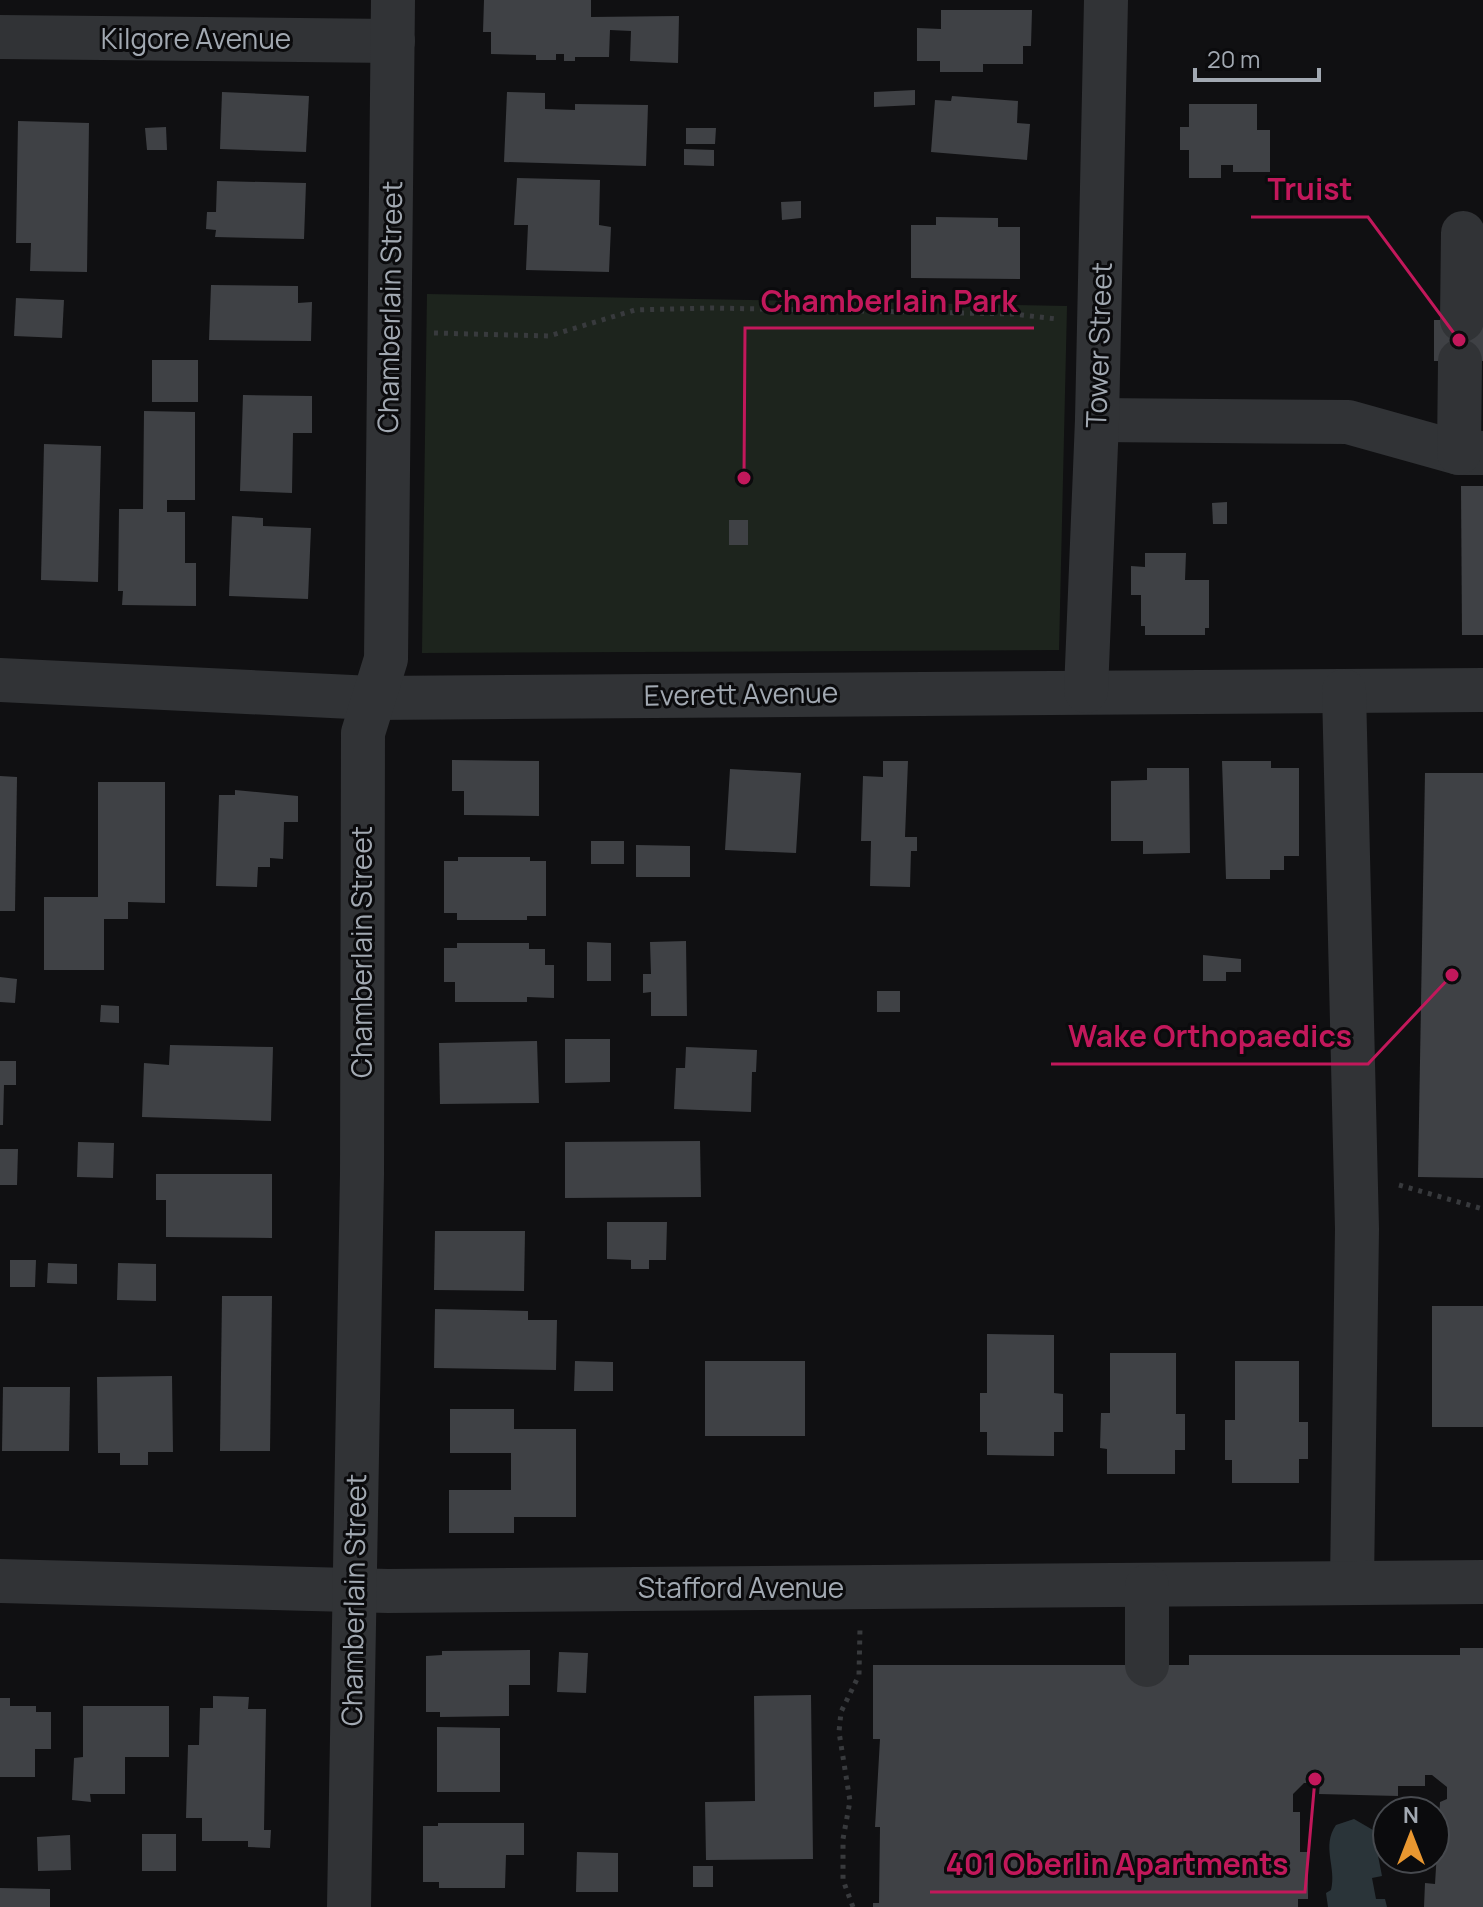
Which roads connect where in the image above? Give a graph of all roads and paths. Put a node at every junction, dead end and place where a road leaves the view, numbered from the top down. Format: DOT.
graph roads {
  1 [pos="1106,0"];
  2 [pos="393,20"];
  3 [pos="0,37"];
  4 [pos="1463,233"];
  5 [pos="1062,319"];
  6 [pos="434,333"];
  7 [pos="1097,420"];
  8 [pos="1471,453"];
  9 [pos="0,680"];
  10 [pos="1483,690"];
  11 [pos="1086,691"];
  12 [pos="1344,691"];
  13 [pos="372,698"];
  14 [pos="1394,1184"];
  15 [pos="1483,1209"];
  16 [pos="0,1581"];
  17 [pos="1352,1582"];
  18 [pos="1483,1582"];
  19 [pos="1147,1586"];
  20 [pos="860,1587"];
  21 [pos="353,1588"];
  22 [pos="1147,1665"];
  23 [pos="349,1907"];
  24 [pos="853,1907"];
  1 -- 7 [label="street, Tower Street"];
  2 -- 3 [label="street, Kilgore Avenue"];
  2 -- 13 [label="street, Chamberlain Street"];
  4 -- 8 [label="street"];
  5 -- 6 [label="path"];
  7 -- 8 [label="street"];
  7 -- 11 [label="street, Tower Street"];
  9 -- 13 [label="street, Everett Avenue"];
  10 -- 12 [label="street, Everett Avenue"];
  11 -- 12 [label="street, Everett Avenue"];
  11 -- 13 [label="street, Everett Avenue"];
  12 -- 17 [label="street"];
  13 -- 21 [label="street, Chamberlain Street"];
  14 -- 15 [label="path"];
  16 -- 21 [label="street, Stafford Avenue"];
  17 -- 18 [label="street, Stafford Avenue"];
  17 -- 19 [label="street, Stafford Avenue"];
  19 -- 20 [label="street, Stafford Avenue"];
  19 -- 22 [label="street"];
  20 -- 21 [label="street, Stafford Avenue"];
  20 -- 24 [label="path"];
  21 -- 23 [label="street, Chamberlain Street"];
}
